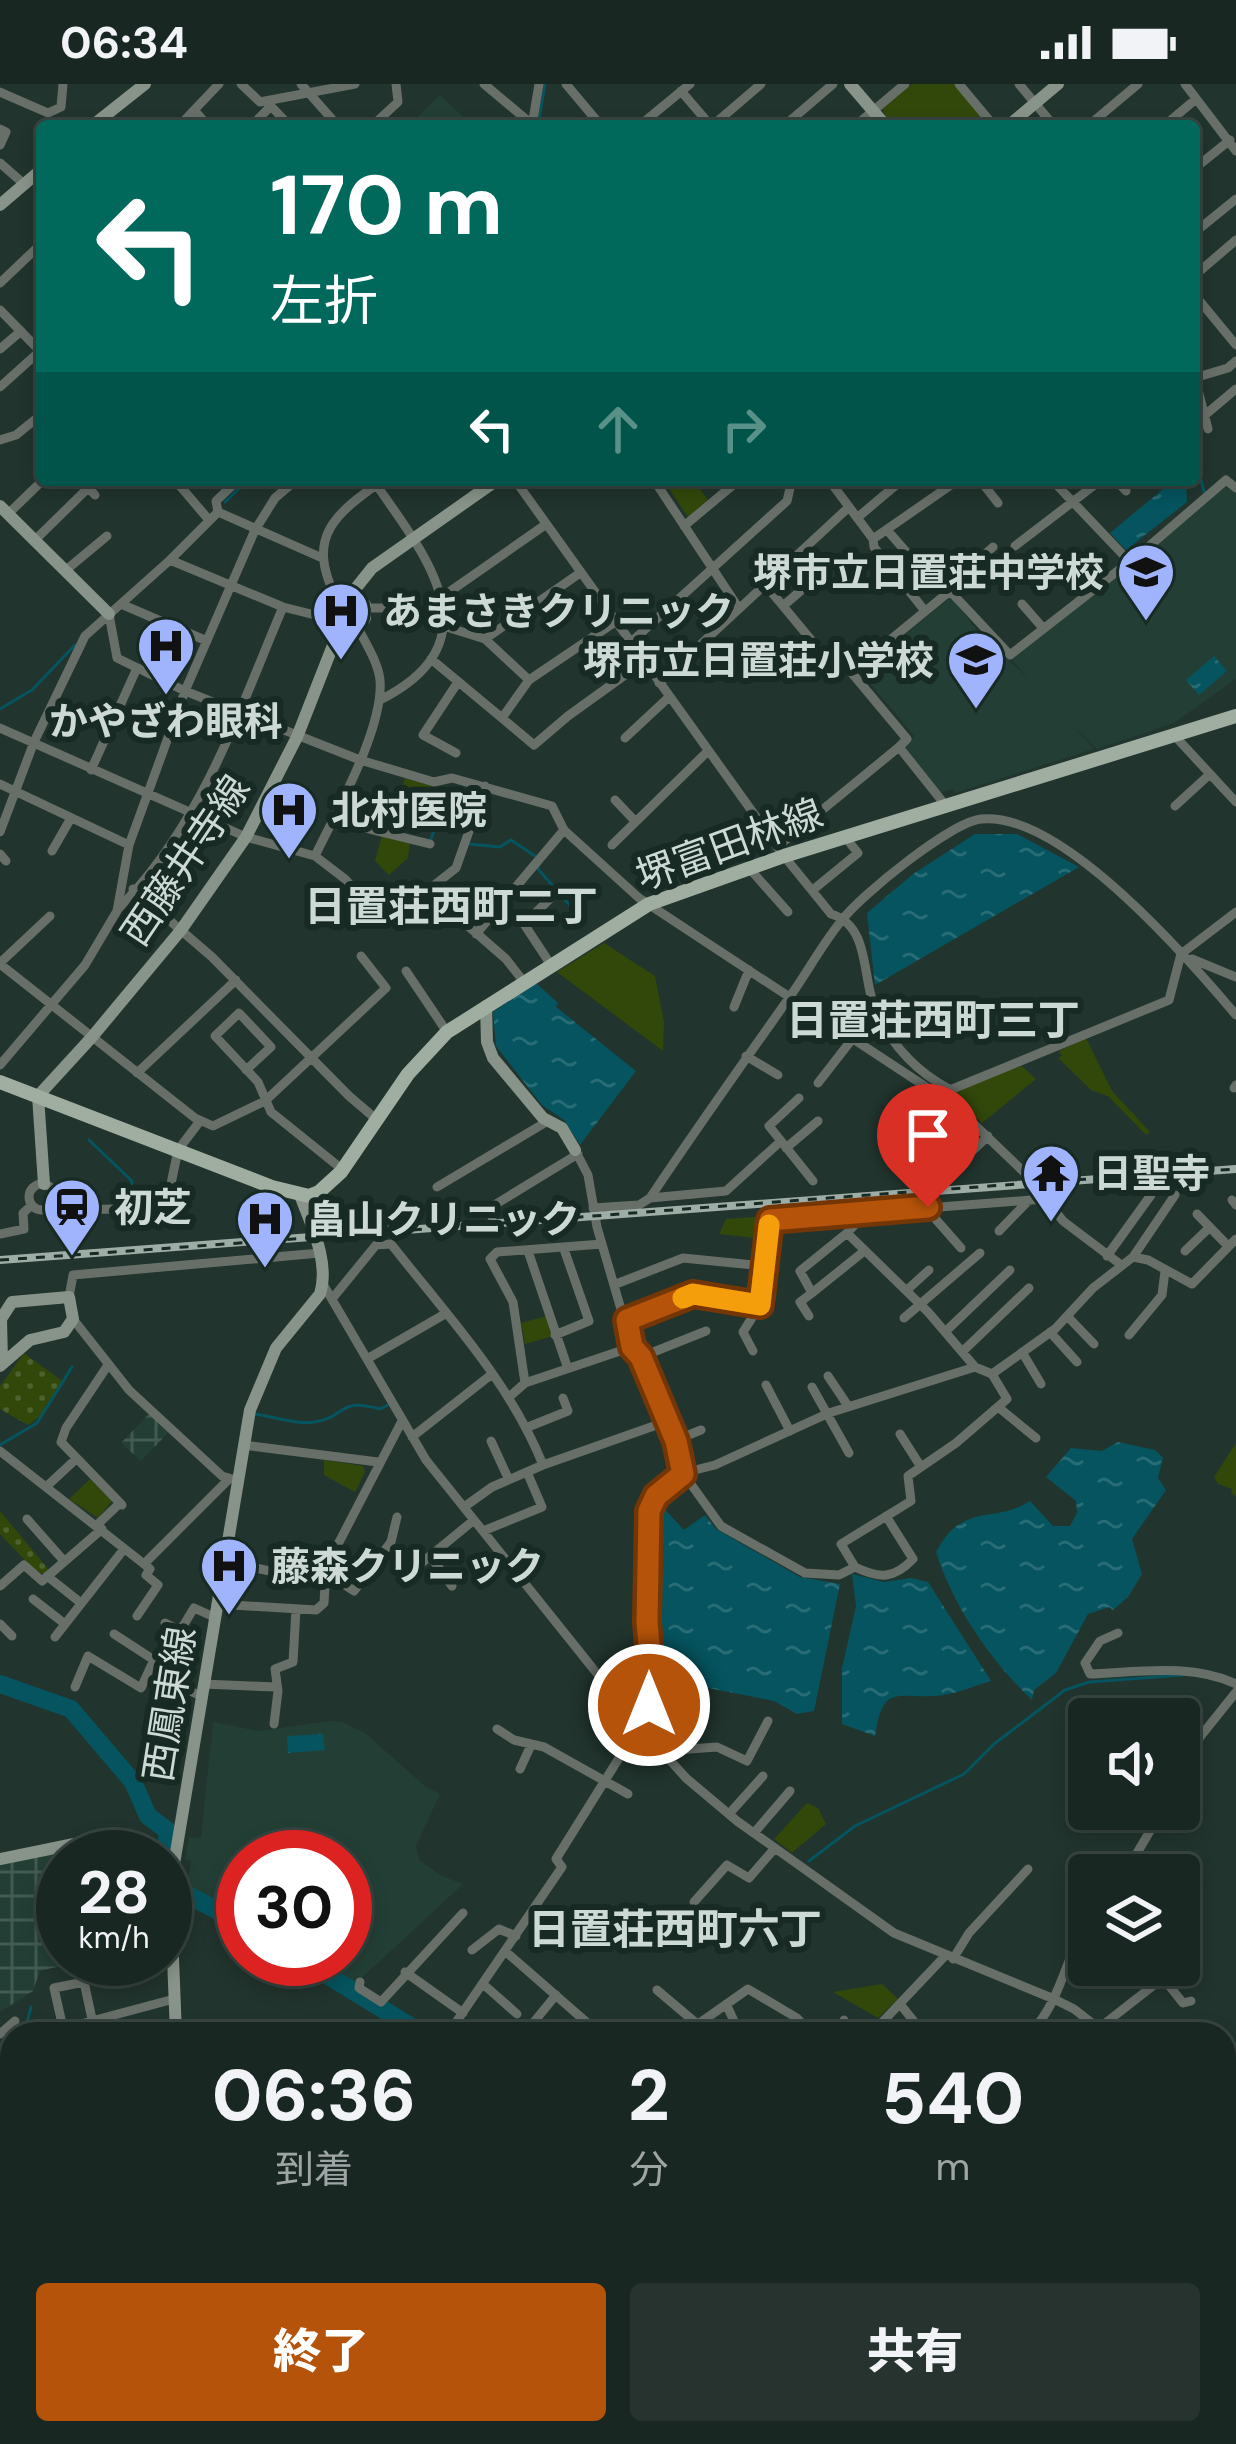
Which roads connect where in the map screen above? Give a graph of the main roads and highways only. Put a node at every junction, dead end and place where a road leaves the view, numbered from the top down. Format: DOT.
graph roads {
  1 [pos="850,84"];
  2 [pos="1058,84"];
  3 [pos="138,86"];
  4 [pos="99,120"];
  5 [pos="881,120"];
  6 [pos="1015,120"];
  7 [pos="36,174"];
  8 [pos="0,205"];
  9 [pos="488,486"];
  10 [pos="4,510"];
  11 [pos="352,593"];
  12 [pos="109,614"];
  13 [pos="339,631"];
  14 [pos="1236,716"];
  15 [pos="486,1006"];
  16 [pos="0,1082"];
  17 [pos="38,1096"];
  18 [pos="577,1152"];
  19 [pos="44,1184"];
  20 [pos="300,1195"];
  21 [pos="6,1299"];
  22 [pos="1,1364"];
  23 [pos="176,1830"];
  24 [pos="36,1852"];
  25 [pos="0,1859"];
  26 [pos="174,1986"];
  27 [pos="175,2022"];
  1 -- 5 [label="main road"];
  2 -- 6 [label="main road"];
  3 -- 4 [label="main road"];
  7 -- 8 [label="main road"];
  9 -- 11 [label="main road"];
  10 -- 12 [label="main road"];
  11 -- 13 [label="main road"];
  11 -- 13 [label="main road"];
  13 -- 17 [label="main road, 西藤井寺線"];
  14 -- 15 [label="main road, 堺富田林線"];
  15 -- 18 [label="main road"];
  15 -- 20 [label="main road, 堺富田林線"];
  16 -- 17 [label="main road"];
  17 -- 19 [label="main road"];
  17 -- 20 [label="main road"];
  20 -- 23 [label="main road, 西鳳東線"];
  21 -- 22 [label="main road"];
  21 -- 22 [label="main road"];
  24 -- 25 [label="main road"];
  26 -- 27 [label="main road, 西鳳東線"];
}
